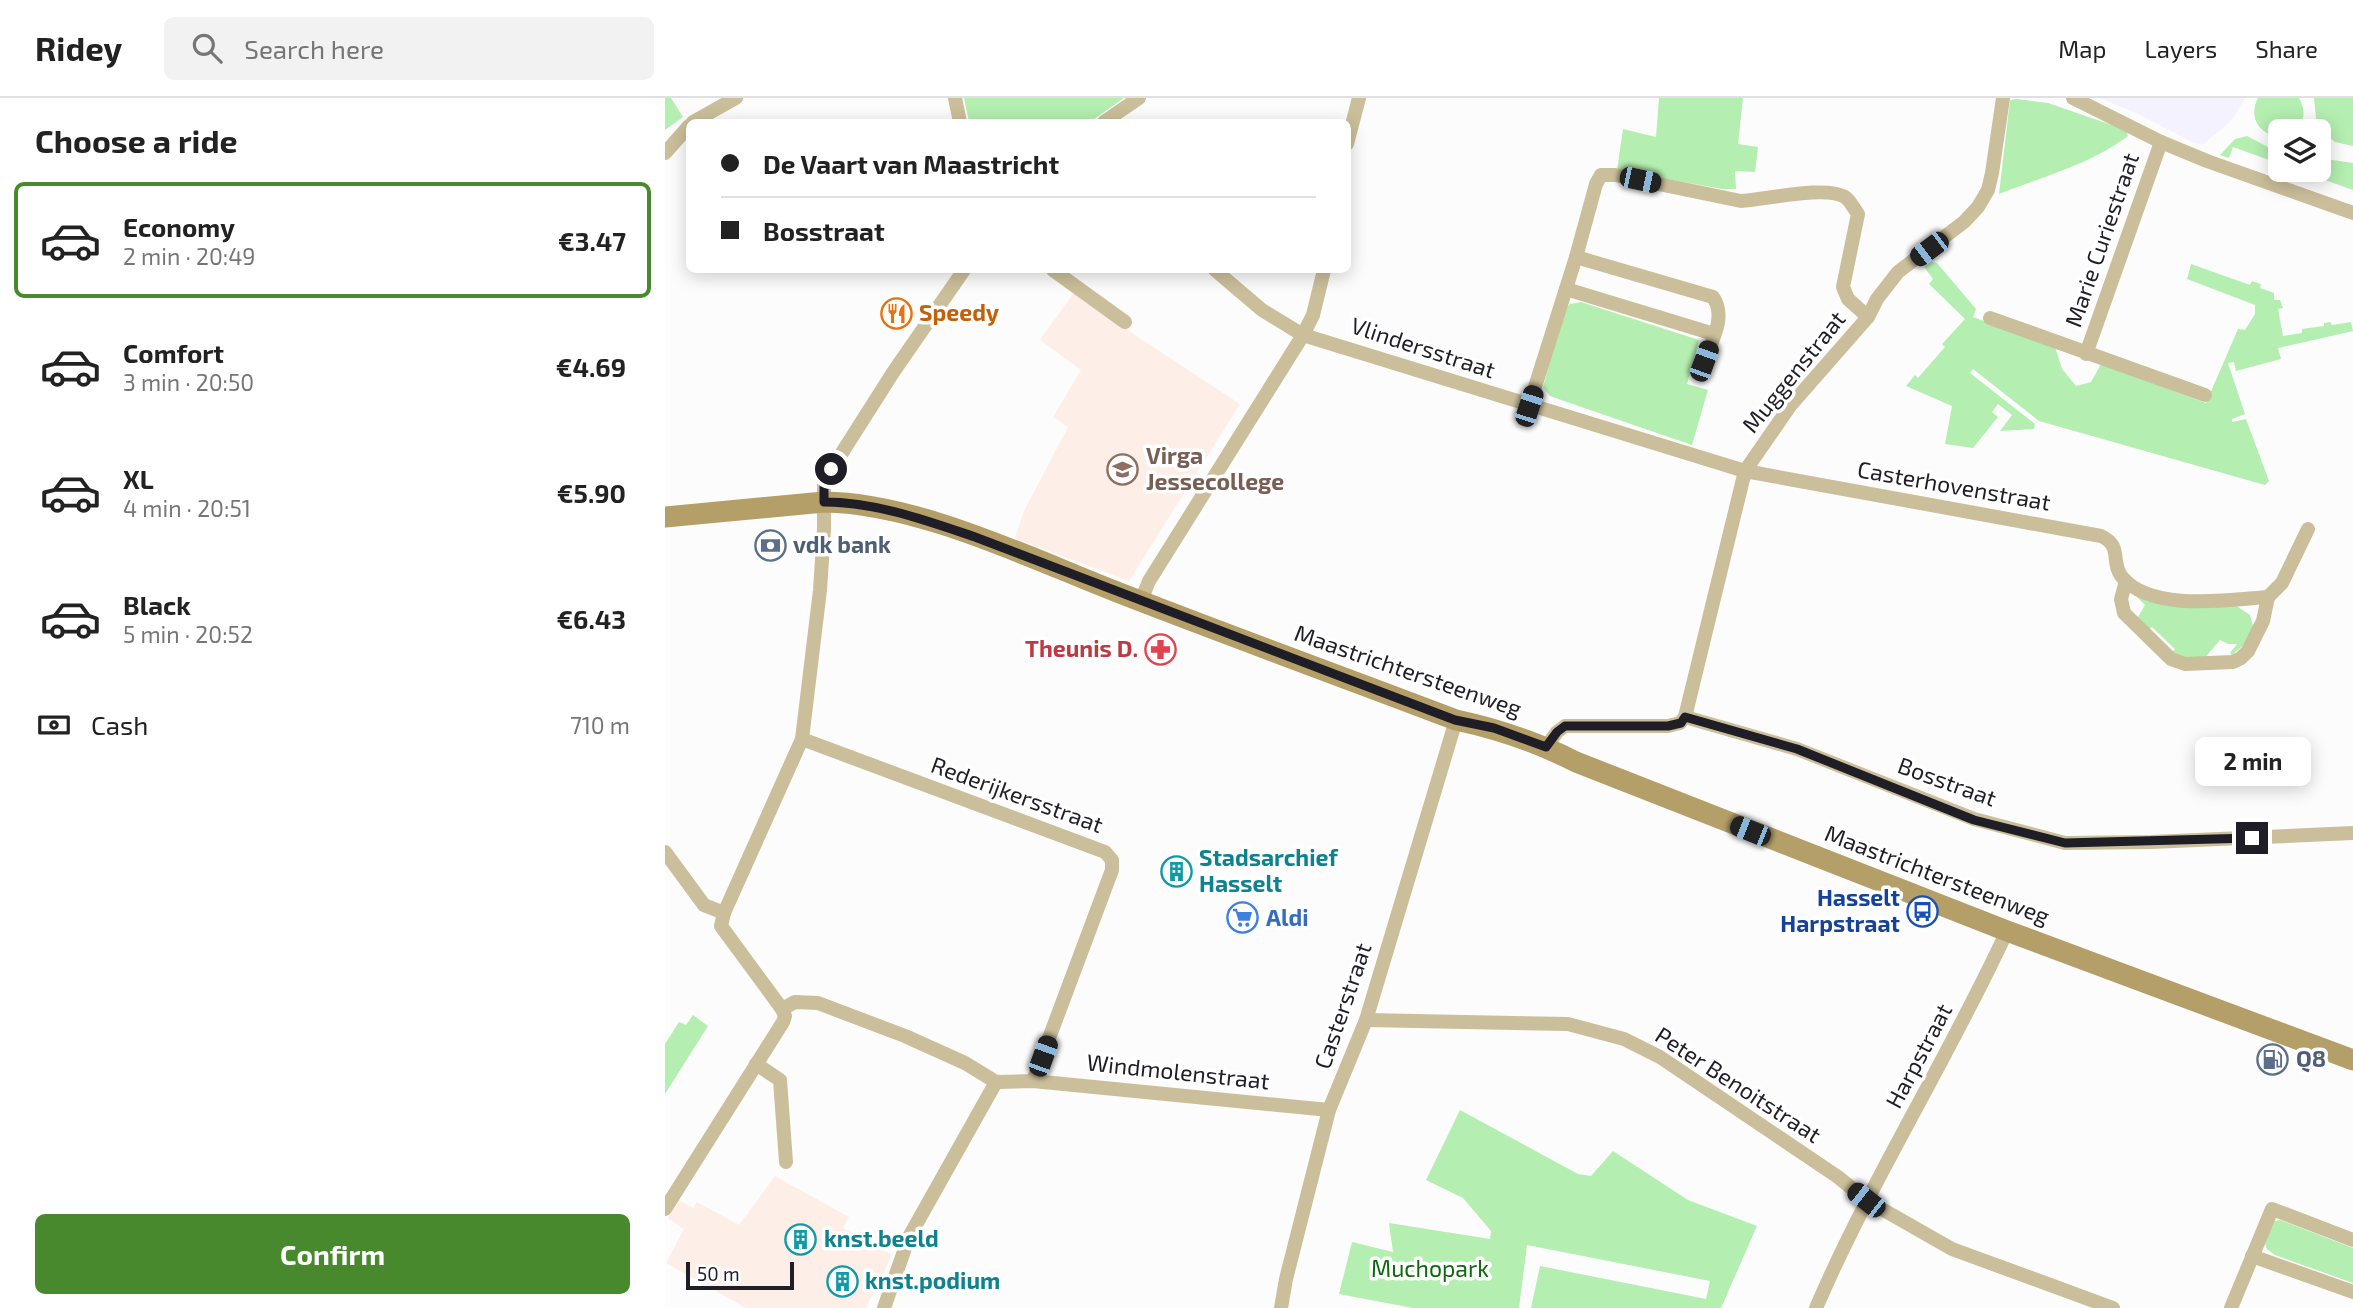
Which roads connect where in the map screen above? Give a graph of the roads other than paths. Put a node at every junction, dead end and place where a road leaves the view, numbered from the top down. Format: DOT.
graph roads {
  1 [pos="736,98"];
  2 [pos="955,98"];
  3 [pos="1139,98"];
  4 [pos="1359,98"];
  5 [pos="2003,98"];
  6 [pos="2073,98"];
  7 [pos="700,119"];
  8 [pos="959,119"];
  9 [pos="1108,119"];
  10 [pos="1351,129"];
  11 [pos="686,130"];
  12 [pos="2161,142"];
  13 [pos="665,153"];
  14 [pos="2353,212"];
  15 [pos="1576,257"];
  16 [pos="962,273"];
  17 [pos="1057,273"];
  18 [pos="1219,273"];
  19 [pos="1323,273"];
  20 [pos="1566,289"];
  21 [pos="1868,317"];
  22 [pos="1990,318"];
  23 [pos="1125,322"];
  24 [pos="1714,334"];
  25 [pos="1303,335"];
  26 [pos="2086,354"];
  27 [pos="1704,361"];
  28 [pos="2206,395"];
  29 [pos="1529,406"];
  30 [pos="1745,471"];
  31 [pos="824,502"];
  32 [pos="665,517"];
  33 [pos="2308,528"];
  34 [pos="2126,581"];
  35 [pos="2268,597"];
  36 [pos="1142,601"];
  37 [pos="1685,717"];
  38 [pos="1455,720"];
  39 [pos="802,739"];
  40 [pos="1546,747"];
  41 [pos="2353,833"];
  42 [pos="665,852"];
  43 [pos="724,913"];
  44 [pos="2007,931"];
  45 [pos="782,1009"];
  46 [pos="1366,1020"];
  47 [pos="2353,1060"];
  48 [pos="756,1065"];
  49 [pos="1033,1081"];
  50 [pos="996,1082"];
  51 [pos="1329,1110"];
  52 [pos="786,1162"];
  53 [pos="1866,1200"];
  54 [pos="665,1209"];
  55 [pos="2353,1240"];
  56 [pos="2252,1255"];
  57 [pos="2353,1292"];
  58 [pos="884,1308"];
  59 [pos="1281,1308"];
  60 [pos="1817,1308"];
  61 [pos="2113,1308"];
  62 [pos="2231,1308"];
  1 -- 7 [label="street"];
  2 -- 8 [label="street"];
  3 -- 9 [label="street"];
  4 -- 10 [label="street"];
  5 -- 21 [label="street, Muggenstraat"];
  6 -- 12 [label="street"];
  11 -- 13 [label="street"];
  12 -- 14 [label="street"];
  12 -- 26 [label="street, Marie Curiestraat"];
  15 -- 20 [label="street"];
  15 -- 21 [label="street"];
  15 -- 24 [label="street"];
  16 -- 31 [label="street"];
  17 -- 23 [label="street"];
  18 -- 25 [label="street, Vlindersstraat"];
  19 -- 25 [label="street"];
  20 -- 24 [label="street"];
  20 -- 29 [label="street"];
  21 -- 30 [label="street, Muggenstraat"];
  22 -- 26 [label="street, Marie Curiestraat"];
  24 -- 27 [label="street"];
  25 -- 29 [label="street, Vlindersstraat"];
  25 -- 36 [label="street"];
  26 -- 28 [label="street, Marie Curiestraat"];
  29 -- 30 [label="street, Vlindersstraat"];
  30 -- 34 [label="street, Casterhovenstraat"];
  30 -- 37 [label="street, Muggenstraat"];
  31 -- 32 [label="main road, Maastrichtersteenweg"];
  31 -- 36 [label="main road, Maastrichtersteenweg"];
  31 -- 39 [label="street"];
  33 -- 35 [label="street, Casterhovenstraat"];
  34 -- 35 [label="street"];
  34 -- 35 [label="street, Casterhovenstraat"];
  36 -- 38 [label="main road, Maastrichtersteenweg"];
  37 -- 40 [label="street"];
  37 -- 41 [label="street, Bosstraat"];
  38 -- 40 [label="main road, Maastrichtersteenweg"];
  38 -- 46 [label="street, Casterstraat"];
  39 -- 43 [label="street"];
  39 -- 49 [label="street, Rederijkersstraat"];
  40 -- 44 [label="main road, Maastrichtersteenweg"];
  42 -- 43 [label="street"];
  43 -- 45 [label="street"];
  44 -- 47 [label="main road, Maastrichtersteenweg"];
  44 -- 53 [label="street, Harpstraat"];
  45 -- 48 [label="street"];
  45 -- 50 [label="street"];
  46 -- 51 [label="street, Casterstraat"];
  46 -- 53 [label="street, Peter Benoitstraat"];
  48 -- 52 [label="street"];
  48 -- 54 [label="street"];
  49 -- 50 [label="street, Windmolenstraat"];
  49 -- 51 [label="street, Windmolenstraat"];
  50 -- 58 [label="street"];
  51 -- 59 [label="street, Casterstraat"];
  53 -- 60 [label="street, Harpstraat"];
  53 -- 61 [label="street, Peter Benoitstraat"];
  55 -- 56 [label="street"];
  56 -- 57 [label="street"];
  56 -- 62 [label="street"];
}
